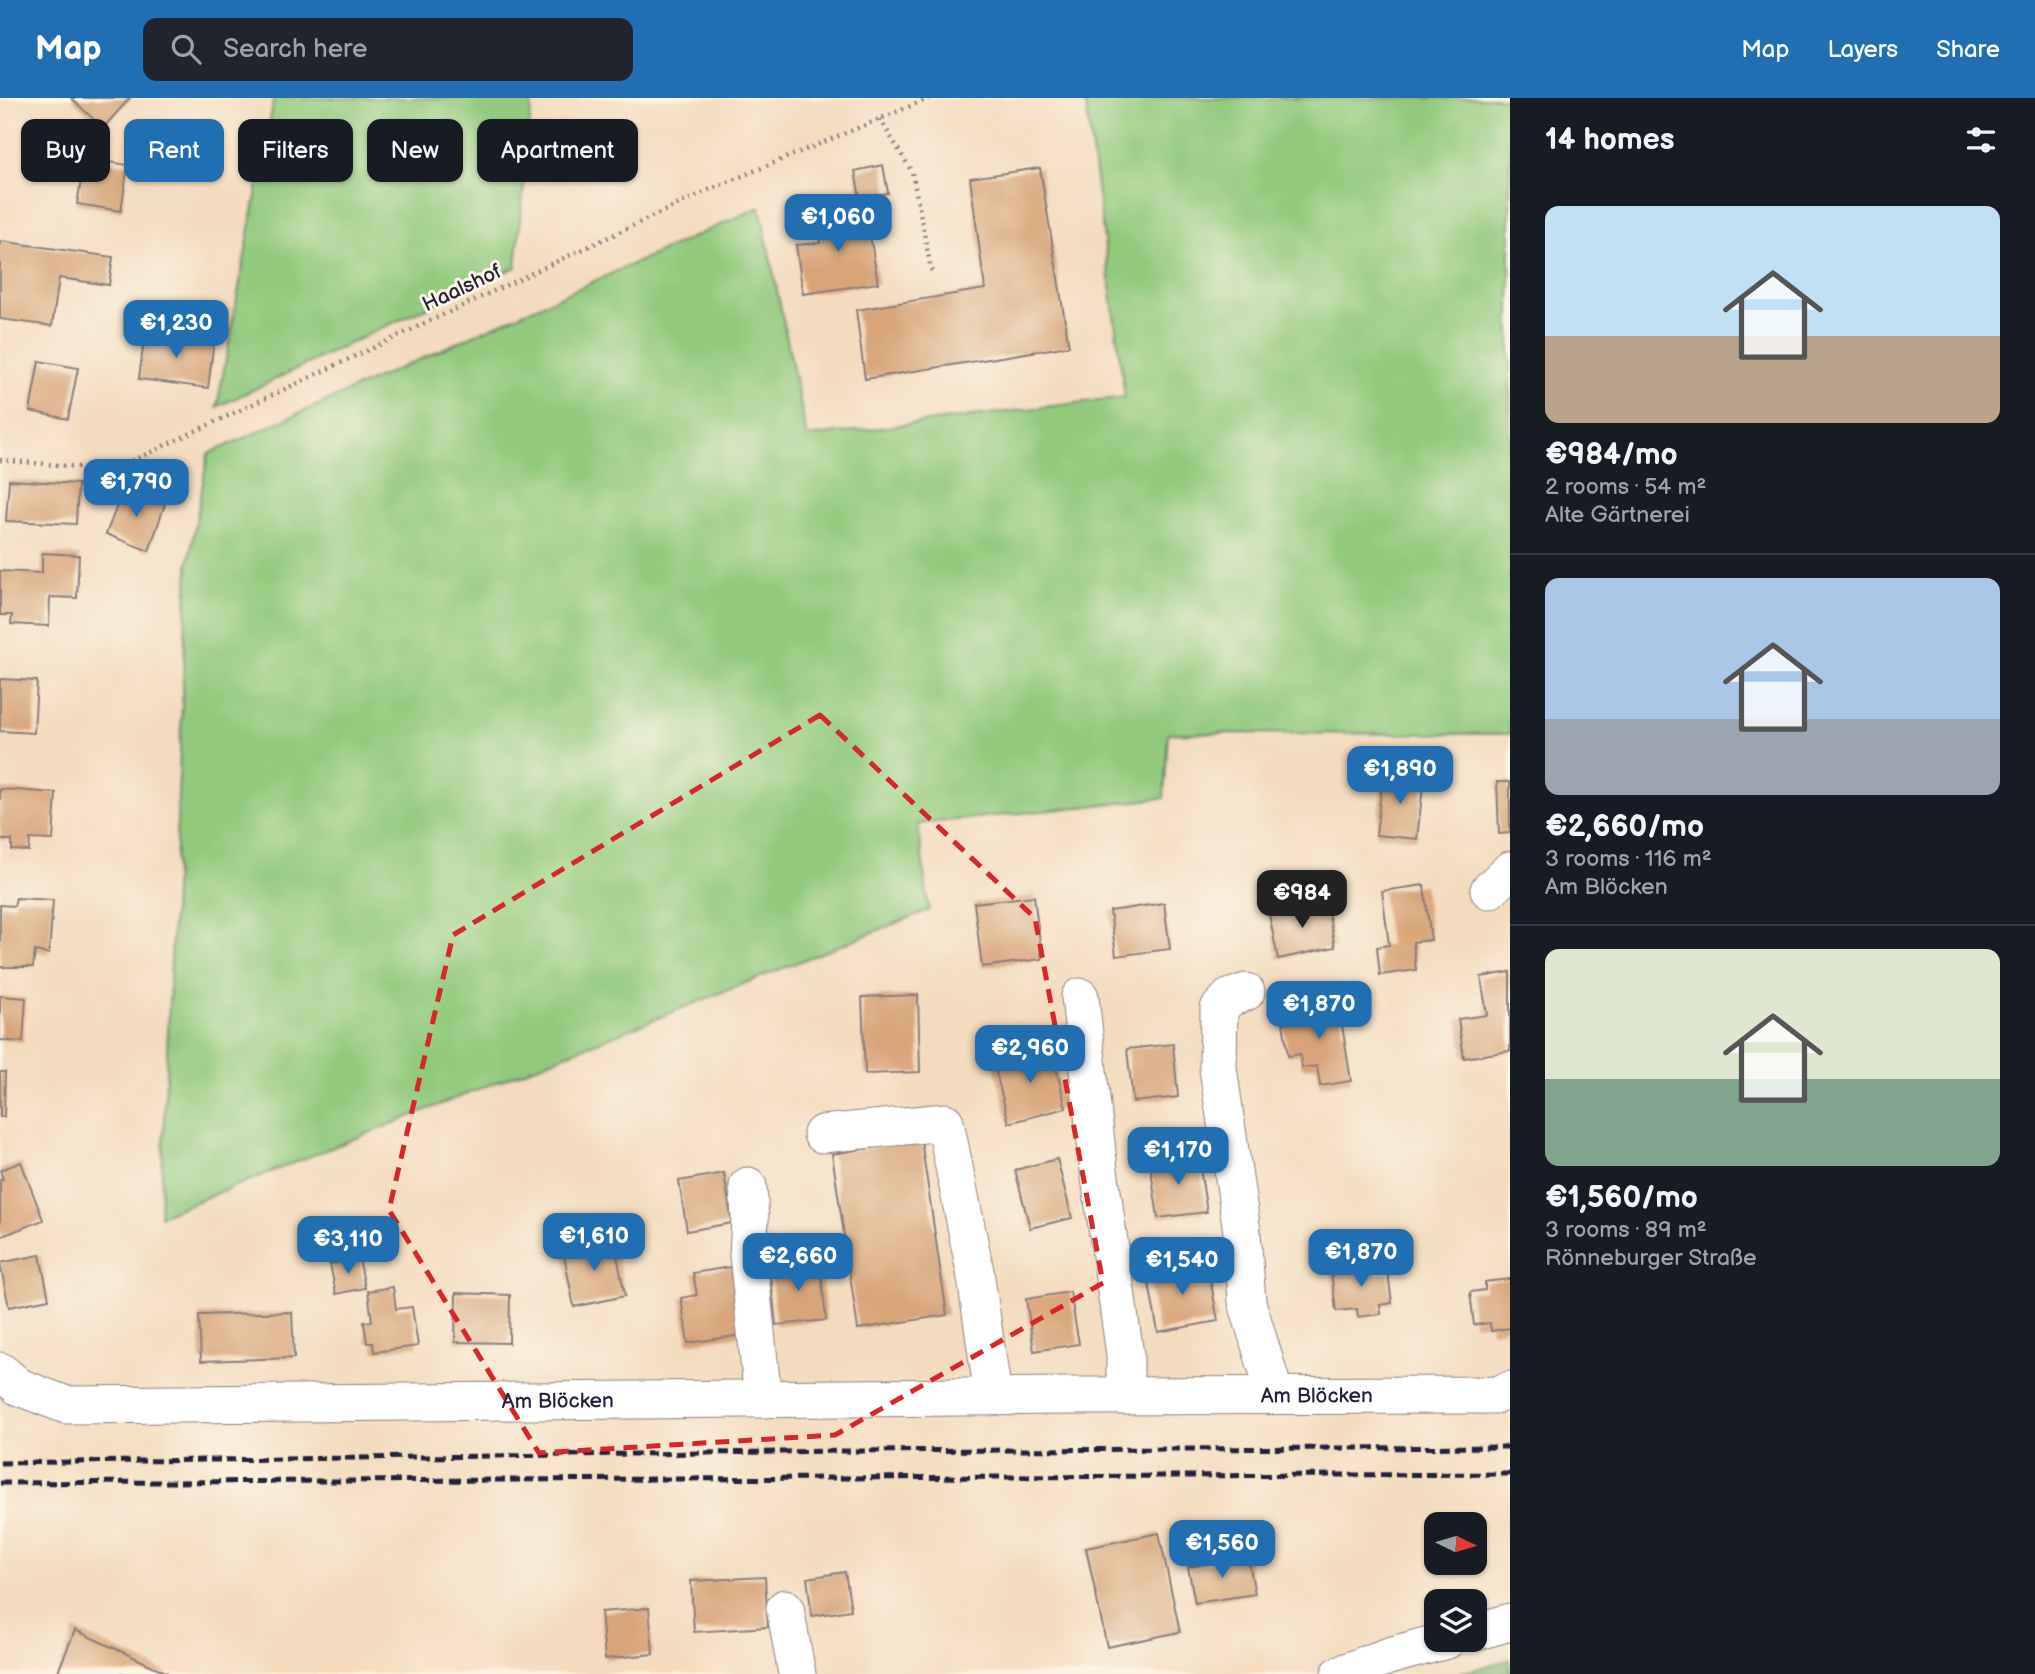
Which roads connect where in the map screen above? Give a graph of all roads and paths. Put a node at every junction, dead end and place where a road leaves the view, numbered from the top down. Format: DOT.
graph roads {
  1 [pos="930,98"];
  2 [pos="880,119"];
  3 [pos="932,274"];
  4 [pos="0,460"];
  5 [pos="1246,992"];
  6 [pos="1080,997"];
  7 [pos="822,1134"];
  8 [pos="748,1186"];
  9 [pos="0,1371"];
  10 [pos="1510,1390"];
  11 [pos="1125,1395"];
  12 [pos="1275,1395"];
  13 [pos="993,1396"];
  14 [pos="763,1399"];
  15 [pos="785,1608"];
  16 [pos="1510,1622"];
  17 [pos="1487,1629"];
  18 [pos="1424,1646"];
  19 [pos="797,1674"];
  20 [pos="1340,1674"];
  1 -- 2 [label="path, Haalshof"];
  2 -- 3 [label="path"];
  2 -- 4 [label="path, Haalshof"];
  5 -- 12 [label="street"];
  6 -- 11 [label="street"];
  7 -- 13 [label="street"];
  8 -- 14 [label="street"];
  9 -- 14 [label="street, Am Blöcken"];
  10 -- 12 [label="street, Am Blöcken"];
  11 -- 12 [label="street, Am Blöcken"];
  11 -- 13 [label="street, Am Blöcken"];
  13 -- 14 [label="street, Am Blöcken"];
  15 -- 19 [label="street"];
  16 -- 17 [label="street"];
  18 -- 20 [label="street"];
}
